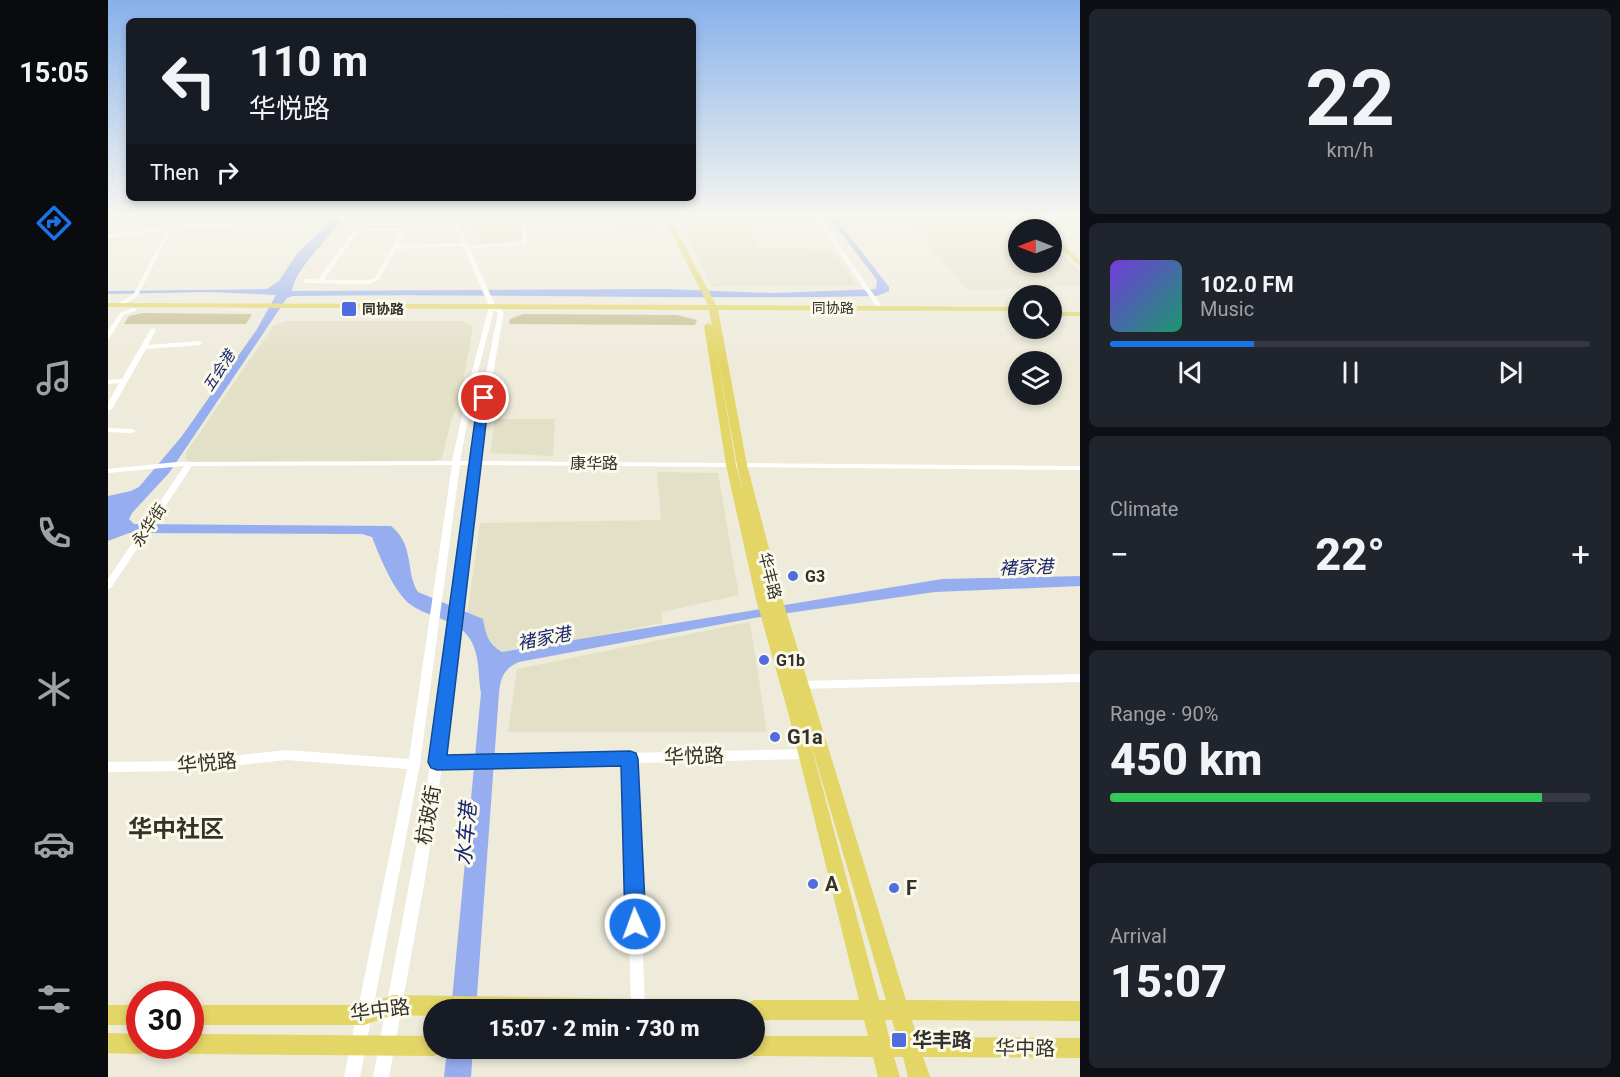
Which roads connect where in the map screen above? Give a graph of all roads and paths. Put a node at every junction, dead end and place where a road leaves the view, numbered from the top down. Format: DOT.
graph roads {
  1 [pos="153,264"];
  2 [pos="333,264"];
  3 [pos="385,264"];
  4 [pos="474,264"];
  5 [pos="686,264"];
  6 [pos="688,264"];
  7 [pos="850,264"];
  8 [pos="305,281"];
  9 [pos="321,281"];
  10 [pos="698,287"];
  11 [pos="135,304"];
  12 [pos="108,305"];
  13 [pos="490,305"];
  14 [pos="880,308"];
  15 [pos="1008,309"];
  16 [pos="1062,309"];
  17 [pos="1080,309"];
  18 [pos="108,310"];
  19 [pos="120,310"];
  20 [pos="709,310"];
  21 [pos="501,312"];
  22 [pos="1008,314"];
  23 [pos="1062,314"];
  24 [pos="1080,314"];
  25 [pos="153,330"];
  26 [pos="108,336"];
  27 [pos="199,344"];
  28 [pos="145,347"];
  29 [pos="125,381"];
  30 [pos="108,382"];
  31 [pos="108,409"];
  32 [pos="108,430"];
  33 [pos="132,431"];
  34 [pos="456,463"];
  35 [pos="474,463"];
  36 [pos="190,464"];
  37 [pos="737,465"];
  38 [pos="1080,468"];
  39 [pos="108,471"];
  40 [pos="108,586"];
  41 [pos="776,620"];
  42 [pos="1080,678"];
  43 [pos="800,685"];
  44 [pos="806,754"];
  45 [pos="630,759"];
  46 [pos="437,762"];
  47 [pos="414,764"];
  48 [pos="108,767"];
  49 [pos="638,999"];
  50 [pos="393,1005"];
  51 [pos="423,1005"];
  52 [pos="765,1010"];
  53 [pos="874,1011"];
  54 [pos="898,1011"];
  55 [pos="1080,1011"];
  56 [pos="108,1015"];
  57 [pos="126,1015"];
  58 [pos="204,1015"];
  59 [pos="364,1015"];
  60 [pos="108,1043"];
  61 [pos="126,1044"];
  62 [pos="204,1044"];
  63 [pos="358,1045"];
  64 [pos="386,1045"];
  65 [pos="423,1046"];
  66 [pos="765,1046"];
  67 [pos="882,1046"];
  68 [pos="911,1047"];
  69 [pos="1080,1048"];
  70 [pos="352,1077"];
  71 [pos="381,1077"];
  72 [pos="889,1077"];
  73 [pos="919,1077"];
  1 -- 11 [label="street"];
  2 -- 9 [label="street"];
  3 -- 9 [label="street"];
  4 -- 13 [label="street"];
  5 -- 10 [label="main road, 华丰路"];
  6 -- 10 [label="main road, 华丰路"];
  7 -- 14 [label="street"];
  8 -- 9 [label="street"];
  10 -- 20 [label="main road, 华丰路"];
  11 -- 13 [label="main road, 同协路"];
  11 -- 19 [label="main road, 同协路"];
  12 -- 19 [label="main road, 同协路"];
  13 -- 20 [label="main road, 同协路"];
  13 -- 21 [label="main road, 同协路"];
  13 -- 34 [label="street, 杭玻街"];
  14 -- 15 [label="main road, 同协路"];
  14 -- 20 [label="main road, 同协路"];
  16 -- 17 [label="main road"];
  18 -- 19 [label="main road, 同协路"];
  19 -- 26 [label="street"];
  20 -- 21 [label="main road, 同协路"];
  20 -- 22 [label="main road, 同协路"];
  20 -- 37 [label="main road, 华丰路"];
  21 -- 35 [label="street, 杭玻街"];
  23 -- 24 [label="main road"];
  25 -- 28 [label="street"];
  27 -- 28 [label="street"];
  28 -- 29 [label="street"];
  29 -- 30 [label="street"];
  29 -- 31 [label="street"];
  32 -- 33 [label="street"];
  34 -- 35 [label="street, 康华路"];
  34 -- 36 [label="street, 康华路"];
  34 -- 47 [label="street, 杭玻街"];
  35 -- 37 [label="street, 康华路"];
  35 -- 46 [label="street, 杭玻街"];
  36 -- 39 [label="street, 康华路"];
  36 -- 40 [label="street, 永华街"];
  37 -- 38 [label="street, 康华路"];
  37 -- 41 [label="main road, 华丰路"];
  41 -- 43 [label="main road, 华丰路"];
  41 -- 44 [label="main road, 华丰路"];
  42 -- 43 [label="street"];
  43 -- 54 [label="main road, 华丰路"];
  44 -- 45 [label="street, 华悦路"];
  44 -- 53 [label="main road, 华丰路"];
  45 -- 46 [label="street, 华悦路"];
  45 -- 49 [label="street"];
  46 -- 50 [label="street, 杭玻街"];
  47 -- 48 [label="street, 华悦路"];
  47 -- 59 [label="street, 杭玻街"];
  50 -- 51 [label="main road, 华中路"];
  50 -- 59 [label="main road, 华中路"];
  50 -- 64 [label="street, 杭玻街"];
  52 -- 53 [label="main road, 华中路"];
  53 -- 54 [label="main road, 华中路"];
  53 -- 67 [label="main road, 华丰路"];
  54 -- 55 [label="main road, 华中路"];
  54 -- 68 [label="main road, 华丰路"];
  56 -- 57 [label="main road"];
  58 -- 59 [label="main road, 华中路"];
  59 -- 63 [label="street, 杭玻街"];
  60 -- 61 [label="main road"];
  62 -- 63 [label="main road, 华中路"];
  63 -- 64 [label="main road, 华中路"];
  63 -- 70 [label="street, 杭玻街"];
  64 -- 65 [label="main road, 华中路"];
  64 -- 71 [label="street, 杭玻街"];
  66 -- 67 [label="main road, 华中路"];
  67 -- 68 [label="main road, 华中路"];
  67 -- 72 [label="main road, 华丰路"];
  68 -- 69 [label="main road, 华中路"];
  68 -- 73 [label="main road, 华丰路"];
}
